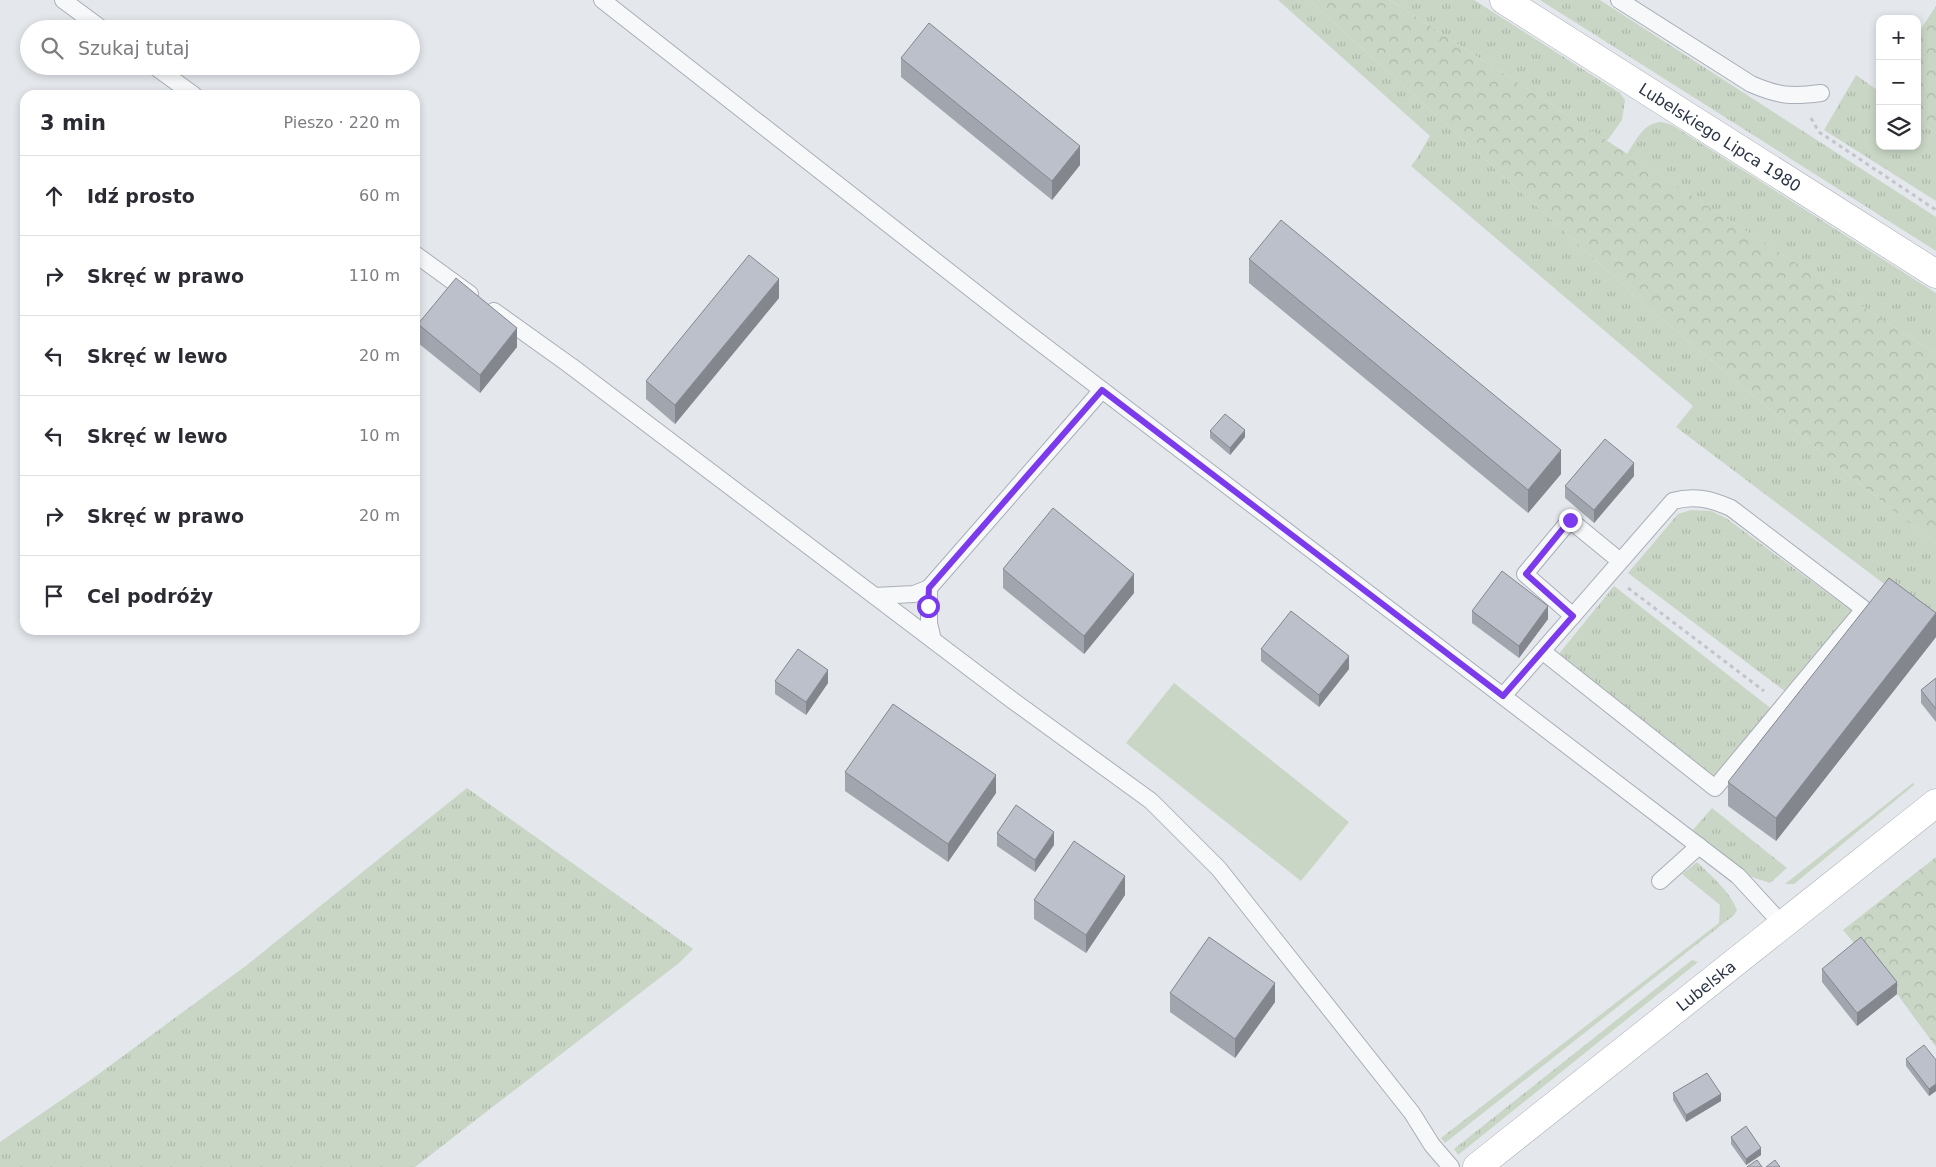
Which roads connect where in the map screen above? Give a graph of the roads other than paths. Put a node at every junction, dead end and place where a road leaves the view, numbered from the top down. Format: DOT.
graph roads {
  1 [pos="63,0"];
  2 [pos="602,0"];
  3 [pos="1504,0"];
  4 [pos="1619,0"];
  5 [pos="90,20"];
  6 [pos="166,75"];
  7 [pos="187,90"];
  8 [pos="1821,93"];
  9 [pos="420,258"];
  10 [pos="1936,274"];
  11 [pos="1102,390"];
  12 [pos="1620,561"];
  13 [pos="929,588"];
  14 [pos="874,596"];
  15 [pos="1573,616"];
  16 [pos="934,640"];
  17 [pos="1542,652"];
  18 [pos="1503,696"];
  19 [pos="1936,803"];
  20 [pos="1699,846"];
  21 [pos="1660,881"];
  22 [pos="1782,925"];
  23 [pos="1451,1167"];
  24 [pos="1477,1167"];
  1 -- 5 [label="lane"];
  2 -- 11 [label="lane"];
  3 -- 10 [label="main road, Lubelskiego Lipca 1980"];
  4 -- 8 [label="lane"];
  6 -- 7 [label="lane"];
  9 -- 14 [label="lane"];
  11 -- 13 [label="lane"];
  11 -- 18 [label="lane"];
  12 -- 15 [label="lane"];
  12 -- 15 [label="lane"];
  12 -- 17 [label="lane"];
  13 -- 14 [label="lane"];
  13 -- 16 [label="lane"];
  14 -- 16 [label="lane"];
  15 -- 17 [label="lane"];
  16 -- 23 [label="lane"];
  17 -- 18 [label="lane"];
  18 -- 20 [label="lane"];
  19 -- 22 [label="main road, Lubelska"];
  20 -- 21 [label="lane"];
  20 -- 22 [label="lane"];
  22 -- 24 [label="main road, Lubelska"];
}
